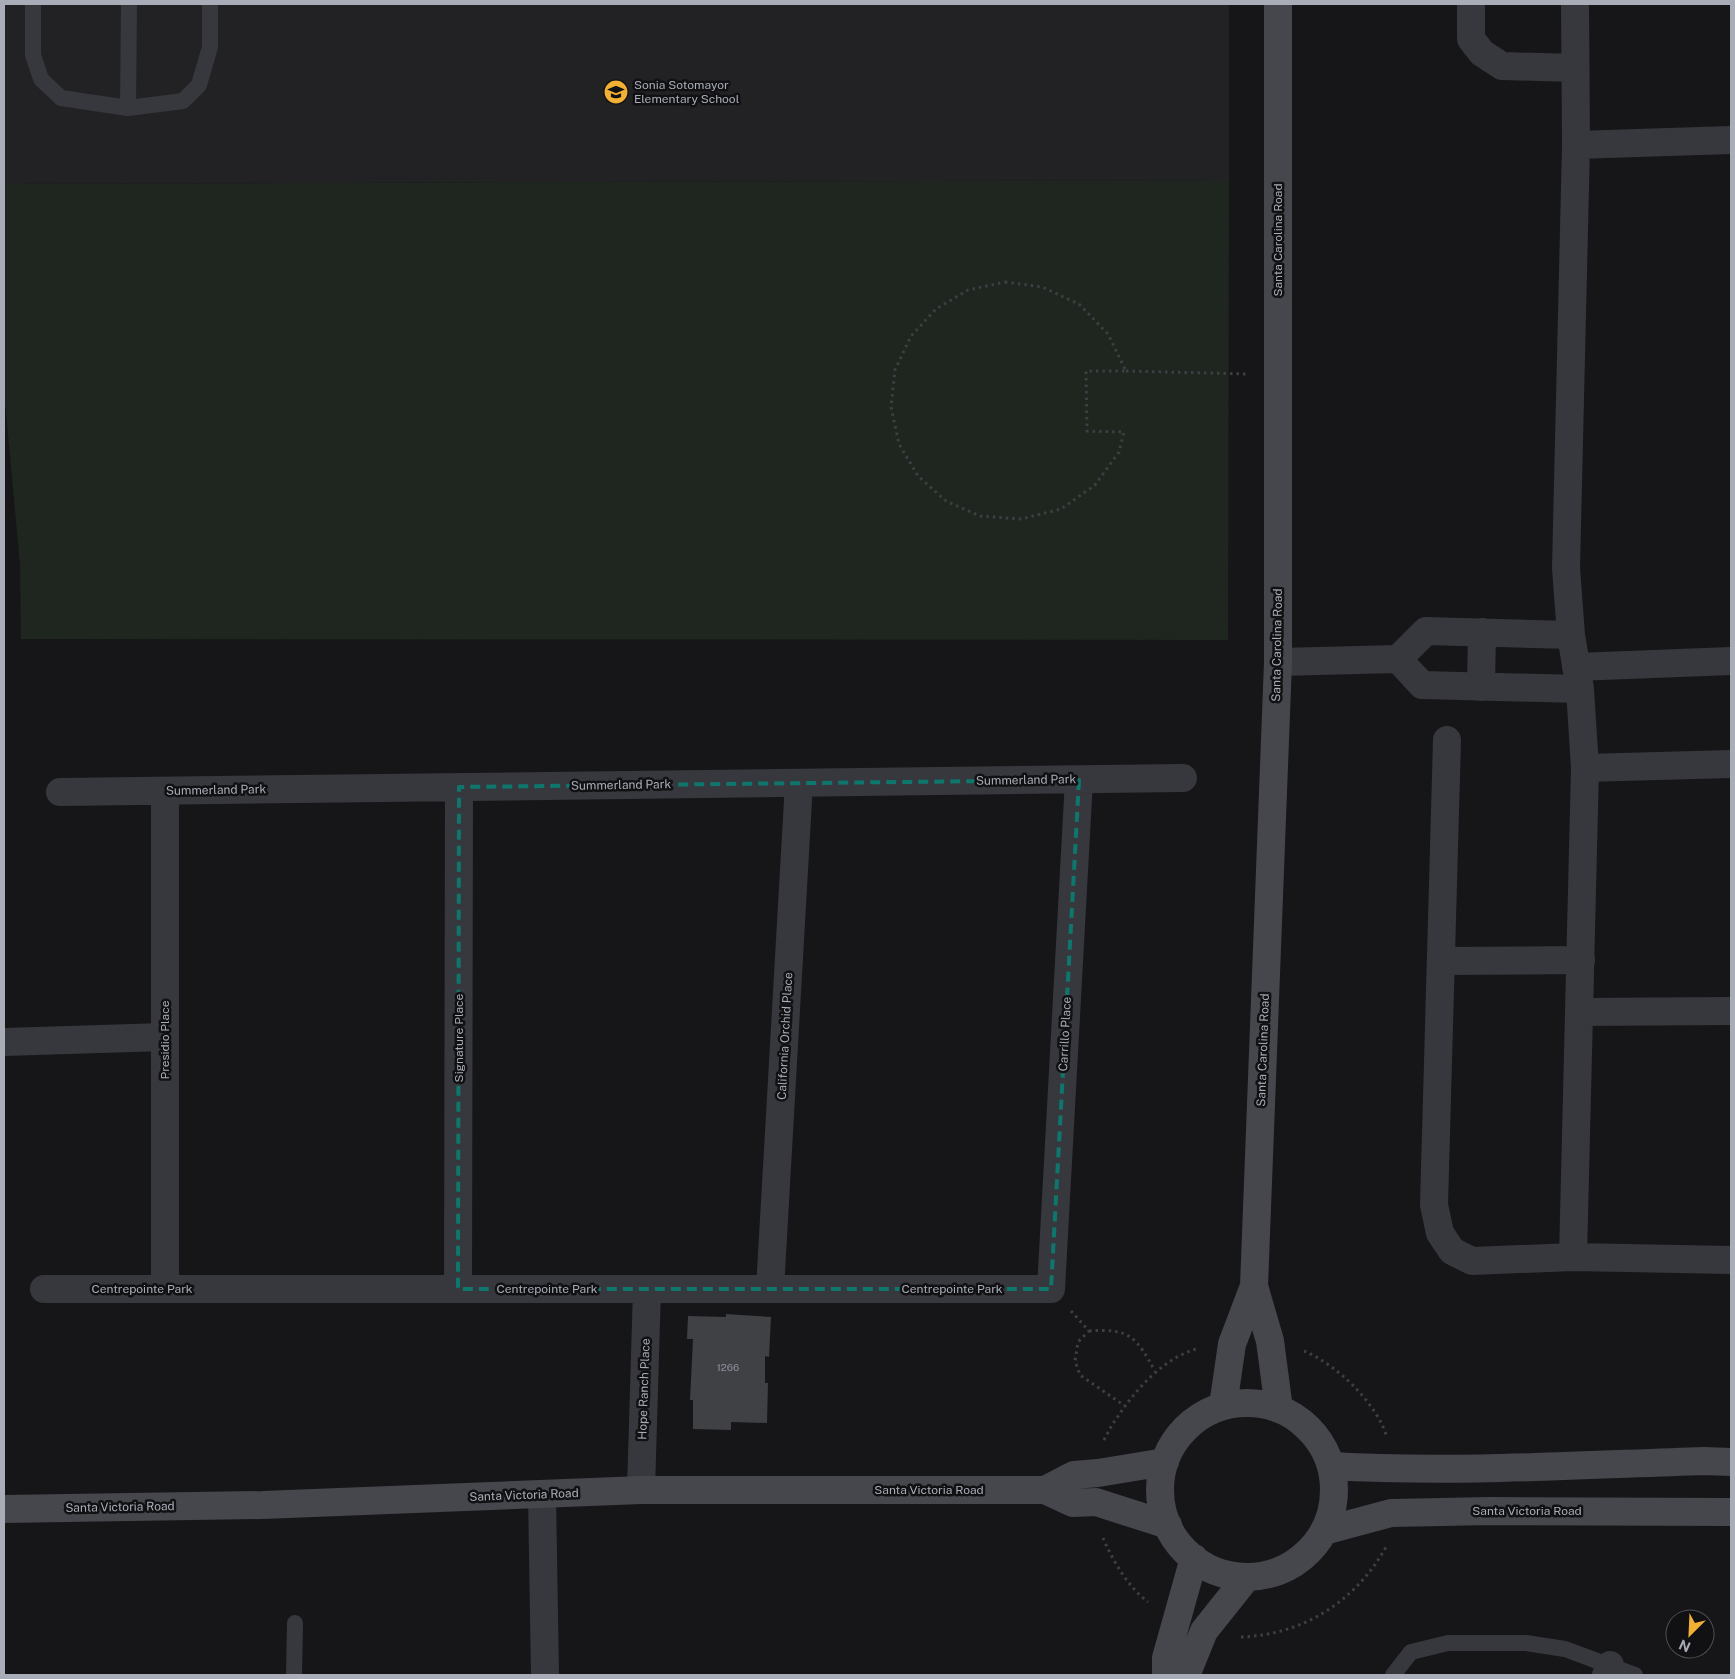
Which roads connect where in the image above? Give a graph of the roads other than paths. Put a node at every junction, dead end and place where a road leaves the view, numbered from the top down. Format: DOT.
graph roads {
  1 [pos="33,4"];
  2 [pos="129,4"];
  3 [pos="210,4"];
  4 [pos="1278,4"];
  5 [pos="1471,4"];
  6 [pos="1575,4"];
  7 [pos="1575,68"];
  8 [pos="128,108"];
  9 [pos="1731,140"];
  10 [pos="1576,145"];
  11 [pos="1482,632"];
  12 [pos="1571,635"];
  13 [pos="1398,659"];
  14 [pos="1731,661"];
  15 [pos="1278,662"];
  16 [pos="1578,678"];
  17 [pos="1481,687"];
  18 [pos="1447,740"];
  19 [pos="1731,764"];
  20 [pos="1585,768"];
  21 [pos="1183,778"];
  22 [pos="1080,780"];
  23 [pos="799,783"];
  24 [pos="459,787"];
  25 [pos="165,791"];
  26 [pos="60,792"];
  27 [pos="1581,960"];
  28 [pos="1441,961"];
  29 [pos="1731,1011"];
  30 [pos="1580,1012"];
  31 [pos="165,1037"];
  32 [pos="4,1042"];
  33 [pos="1573,1257"];
  34 [pos="1731,1260"];
  35 [pos="1254,1286"];
  36 [pos="44,1289"];
  37 [pos="165,1289"];
  38 [pos="458,1289"];
  39 [pos="647,1289"];
  40 [pos="770,1289"];
  41 [pos="1051,1289"];
  42 [pos="1224,1406"];
  43 [pos="1279,1409"];
  44 [pos="1165,1462"];
  45 [pos="1731,1462"];
  46 [pos="1331,1466"];
  47 [pos="640,1490"];
  48 [pos="1045,1490"];
  49 [pos="542,1494"];
  50 [pos="4,1509"];
  51 [pos="1731,1512"];
  52 [pos="1168,1526"];
  53 [pos="1324,1531"];
  54 [pos="1194,1558"];
  55 [pos="1247,1576"];
  56 [pos="295,1622"];
  57 [pos="1608,1670"];
  58 [pos="294,1675"];
  59 [pos="545,1675"];
  60 [pos="1166,1675"];
  61 [pos="1183,1675"];
  62 [pos="1393,1675"];
  63 [pos="1635,1675"];
  1 -- 8 [label="lane"];
  2 -- 8 [label="lane"];
  3 -- 8 [label="lane"];
  4 -- 15 [label="street, Santa Carolina Road"];
  5 -- 7 [label="street"];
  6 -- 7 [label="street"];
  7 -- 10 [label="street"];
  9 -- 10 [label="street"];
  10 -- 12 [label="street"];
  11 -- 12 [label="street"];
  11 -- 13 [label="street"];
  11 -- 17 [label="street"];
  12 -- 16 [label="street"];
  13 -- 15 [label="street"];
  13 -- 17 [label="street"];
  14 -- 16 [label="street"];
  15 -- 35 [label="street, Santa Carolina Road"];
  16 -- 17 [label="street"];
  16 -- 20 [label="street"];
  18 -- 28 [label="street"];
  19 -- 20 [label="street"];
  20 -- 27 [label="street"];
  21 -- 22 [label="street, Summerland Park"];
  22 -- 23 [label="street, Summerland Park"];
  22 -- 41 [label="street, Carrillo Place"];
  23 -- 24 [label="street, Summerland Park"];
  23 -- 40 [label="street, California Orchid Place"];
  24 -- 25 [label="street, Summerland Park"];
  24 -- 38 [label="street, Signature Place"];
  25 -- 26 [label="street, Summerland Park"];
  25 -- 31 [label="street, Presidio Place"];
  27 -- 28 [label="street"];
  27 -- 30 [label="street"];
  28 -- 33 [label="street"];
  29 -- 30 [label="street"];
  30 -- 33 [label="street"];
  31 -- 32 [label="street"];
  31 -- 37 [label="street, Presidio Place"];
  33 -- 34 [label="street"];
  35 -- 42 [label="street, Santa Carolina Road"];
  35 -- 43 [label="street, Santa Carolina Road"];
  36 -- 37 [label="street, Centrepointe Park"];
  37 -- 38 [label="street, Centrepointe Park"];
  38 -- 39 [label="street, Centrepointe Park"];
  39 -- 40 [label="street, Centrepointe Park"];
  39 -- 47 [label="street, Hope Ranch Place"];
  40 -- 41 [label="street, Centrepointe Park"];
  42 -- 43 [label="street"];
  42 -- 44 [label="street"];
  43 -- 46 [label="street"];
  44 -- 48 [label="street, Santa Victoria Road"];
  44 -- 52 [label="street"];
  45 -- 46 [label="street"];
  46 -- 53 [label="street"];
  47 -- 48 [label="street, Santa Victoria Road"];
  47 -- 49 [label="street, Santa Victoria Road"];
  48 -- 52 [label="street, Santa Victoria Road"];
  49 -- 50 [label="street, Santa Victoria Road"];
  49 -- 59 [label="street"];
  51 -- 53 [label="street, Santa Victoria Road"];
  52 -- 54 [label="street"];
  53 -- 55 [label="street"];
  54 -- 55 [label="street"];
  54 -- 60 [label="street"];
  55 -- 61 [label="street"];
  56 -- 58 [label="lane"];
  57 -- 62 [label="lane"];
  57 -- 63 [label="lane"];
}
